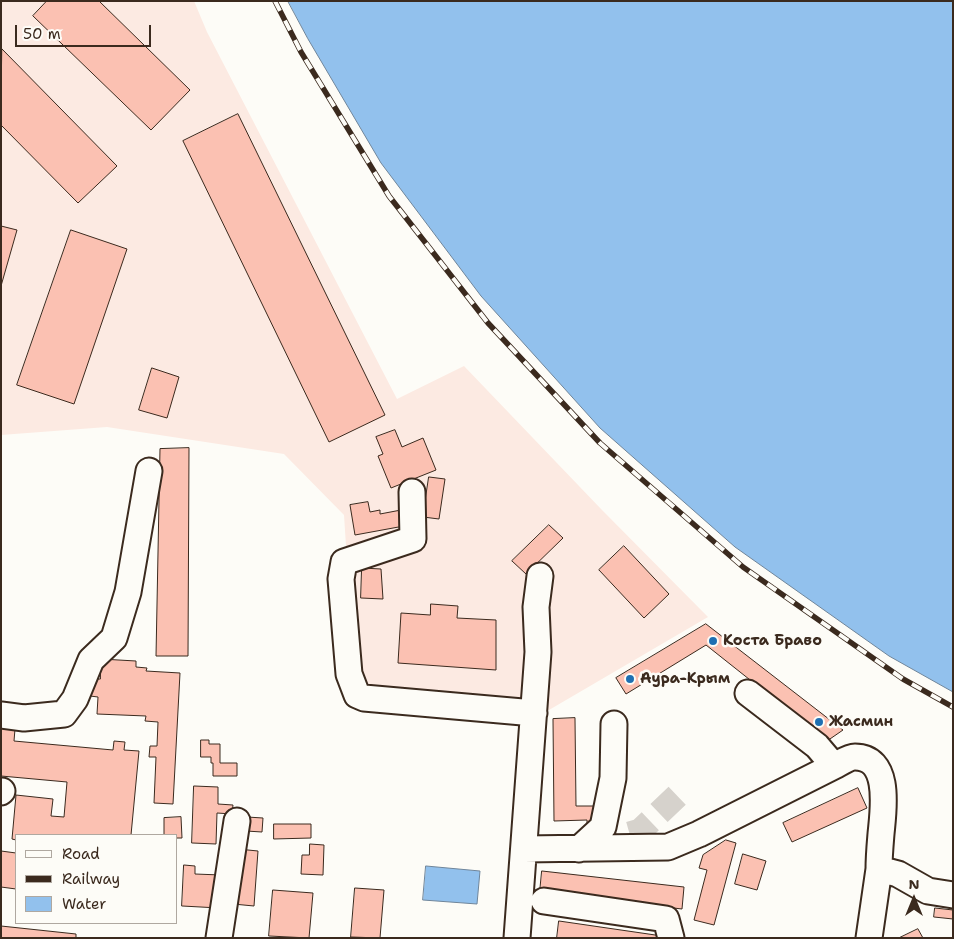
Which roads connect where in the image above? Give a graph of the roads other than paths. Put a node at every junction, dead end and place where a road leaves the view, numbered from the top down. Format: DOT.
graph roads {
  1 [pos="149,471"];
  2 [pos="412,492"];
  3 [pos="540,576"];
  4 [pos="748,693"];
  5 [pos="534,713"];
  6 [pos="1,715"];
  7 [pos="614,724"];
  8 [pos="834,766"];
  9 [pos="237,821"];
  10 [pos="524,849"];
  11 [pos="579,849"];
  12 [pos="888,872"];
  13 [pos="952,895"];
  14 [pos="544,901"];
  15 [pos="220,938"];
  16 [pos="517,938"];
  17 [pos="671,938"];
  18 [pos="869,938"];
  1 -- 6 [label="street"];
  2 -- 5 [label="street"];
  3 -- 5 [label="street"];
  4 -- 8 [label="street"];
  5 -- 10 [label="street"];
  7 -- 11 [label="street"];
  8 -- 11 [label="street"];
  8 -- 12 [label="street"];
  9 -- 15 [label="street"];
  10 -- 11 [label="street"];
  10 -- 16 [label="street"];
  12 -- 13 [label="street"];
  12 -- 18 [label="street"];
  14 -- 17 [label="street"];
}
